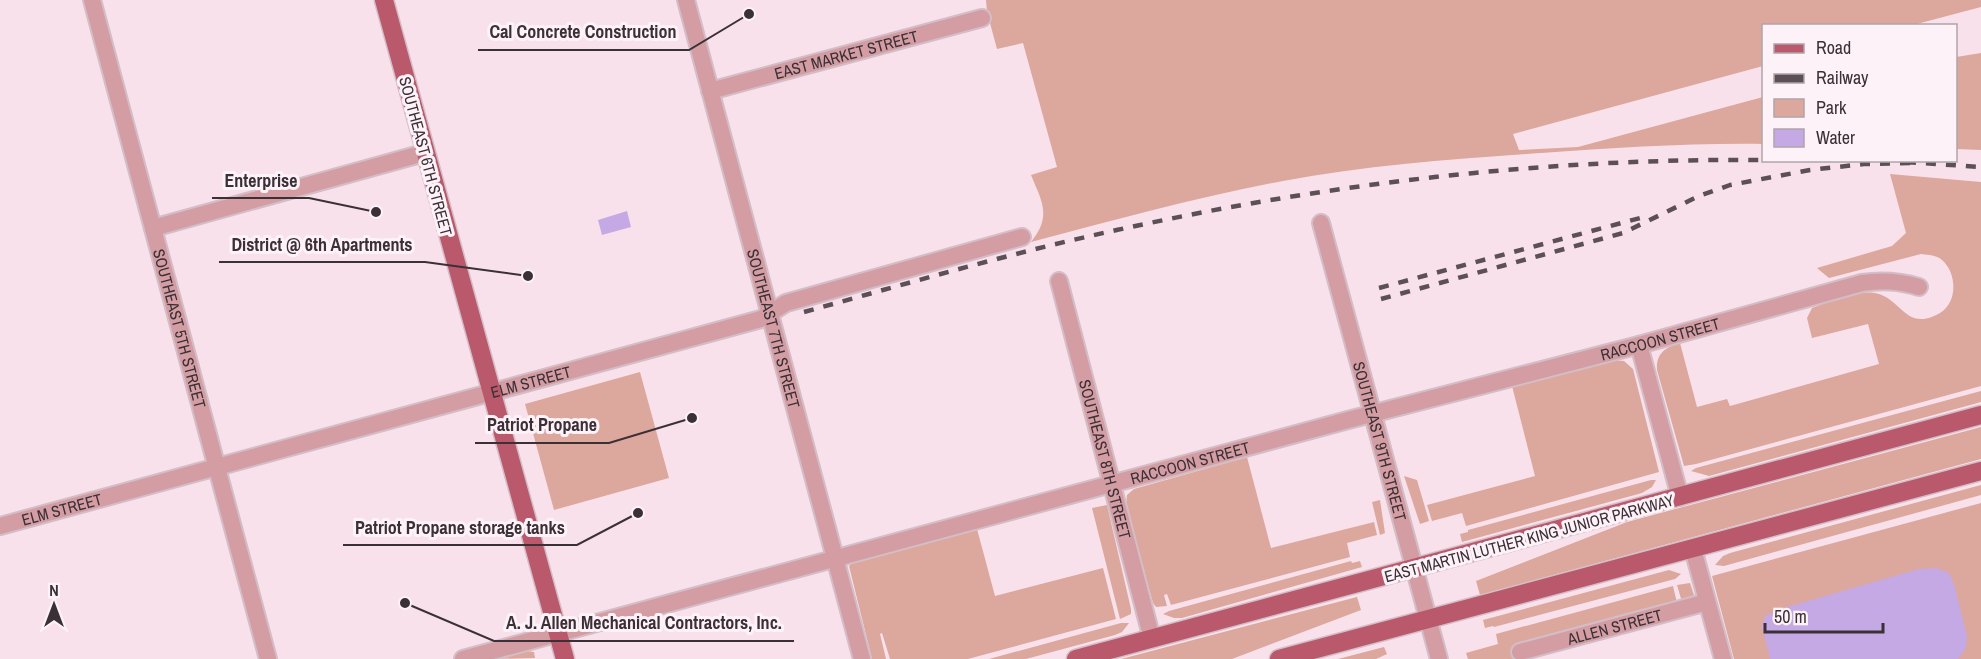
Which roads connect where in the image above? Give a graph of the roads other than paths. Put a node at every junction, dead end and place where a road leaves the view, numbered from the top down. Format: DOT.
graph roads {
  1 [pos="92,0"];
  2 [pos="384,0"];
  3 [pos="686,0"];
  4 [pos="982,18"];
  5 [pos="710,91"];
  6 [pos="424,153"];
  7 [pos="1321,223"];
  8 [pos="153,228"];
  9 [pos="1022,237"];
  10 [pos="1059,281"];
  11 [pos="1919,287"];
  12 [pos="770,313"];
  13 [pos="1639,345"];
  14 [pos="492,393"];
  15 [pos="1373,414"];
  16 [pos="1981,415"];
  17 [pos="217,467"];
  18 [pos="1981,471"];
  19 [pos="1112,484"];
  20 [pos="1680,497"];
  21 [pos="0,526"];
  22 [pos="1693,549"];
  23 [pos="835,559"];
  24 [pos="1415,569"];
  25 [pos="1707,602"];
  26 [pos="1428,618"];
  27 [pos="558,633"];
  28 [pos="1152,639"];
  29 [pos="1520,652"];
  30 [pos="268,659"];
  31 [pos="463,659"];
  32 [pos="565,659"];
  33 [pos="861,659"];
  34 [pos="1076,659"];
  35 [pos="1279,659"];
  36 [pos="1440,659"];
  37 [pos="1723,659"];
  1 -- 8 [label="street, SOUTHEAST 5TH STREET"];
  2 -- 6 [label="main road, SOUTHEAST 6TH STREET"];
  3 -- 5 [label="street, SOUTHEAST 7TH STREET"];
  4 -- 5 [label="street, EAST MARKET STREET"];
  5 -- 12 [label="street, SOUTHEAST 7TH STREET"];
  6 -- 8 [label="street"];
  6 -- 14 [label="main road, SOUTHEAST 6TH STREET"];
  7 -- 15 [label="street, SOUTHEAST 9TH STREET"];
  8 -- 17 [label="street, SOUTHEAST 5TH STREET"];
  9 -- 12 [label="street, ELM STREET"];
  10 -- 19 [label="street, SOUTHEAST 8TH STREET"];
  11 -- 13 [label="street, RACCOON STREET"];
  12 -- 14 [label="street, ELM STREET"];
  12 -- 23 [label="street, SOUTHEAST 7TH STREET"];
  13 -- 15 [label="street, RACCOON STREET"];
  13 -- 20 [label="street"];
  14 -- 17 [label="street, ELM STREET"];
  14 -- 27 [label="main road, SOUTHEAST 6TH STREET"];
  15 -- 19 [label="street, RACCOON STREET"];
  15 -- 24 [label="street, SOUTHEAST 9TH STREET"];
  16 -- 20 [label="main road, EAST MARTIN LUTHER KING JUNIOR PARKWAY"];
  17 -- 21 [label="street, ELM STREET"];
  17 -- 30 [label="street, SOUTHEAST 5TH STREET"];
  18 -- 22 [label="main road"];
  19 -- 23 [label="street, RACCOON STREET"];
  19 -- 28 [label="street, SOUTHEAST 8TH STREET"];
  20 -- 24 [label="main road, EAST MARTIN LUTHER KING JUNIOR PARKWAY"];
  22 -- 25 [label="street"];
  22 -- 26 [label="main road"];
  23 -- 27 [label="street, RACCOON STREET"];
  23 -- 33 [label="street, SOUTHEAST 7TH STREET"];
  24 -- 26 [label="street, SOUTHEAST 9TH STREET"];
  24 -- 28 [label="main road, EAST MARTIN LUTHER KING JUNIOR PARKWAY"];
  25 -- 29 [label="street, ALLEN STREET"];
  25 -- 37 [label="street"];
  26 -- 35 [label="main road"];
  26 -- 36 [label="street, SOUTHEAST 9TH STREET"];
  27 -- 31 [label="street, RACCOON STREET"];
  27 -- 32 [label="main road, SOUTHEAST 6TH STREET"];
  28 -- 34 [label="main road, EAST MARTIN LUTHER KING JUNIOR PARKWAY"];
}
